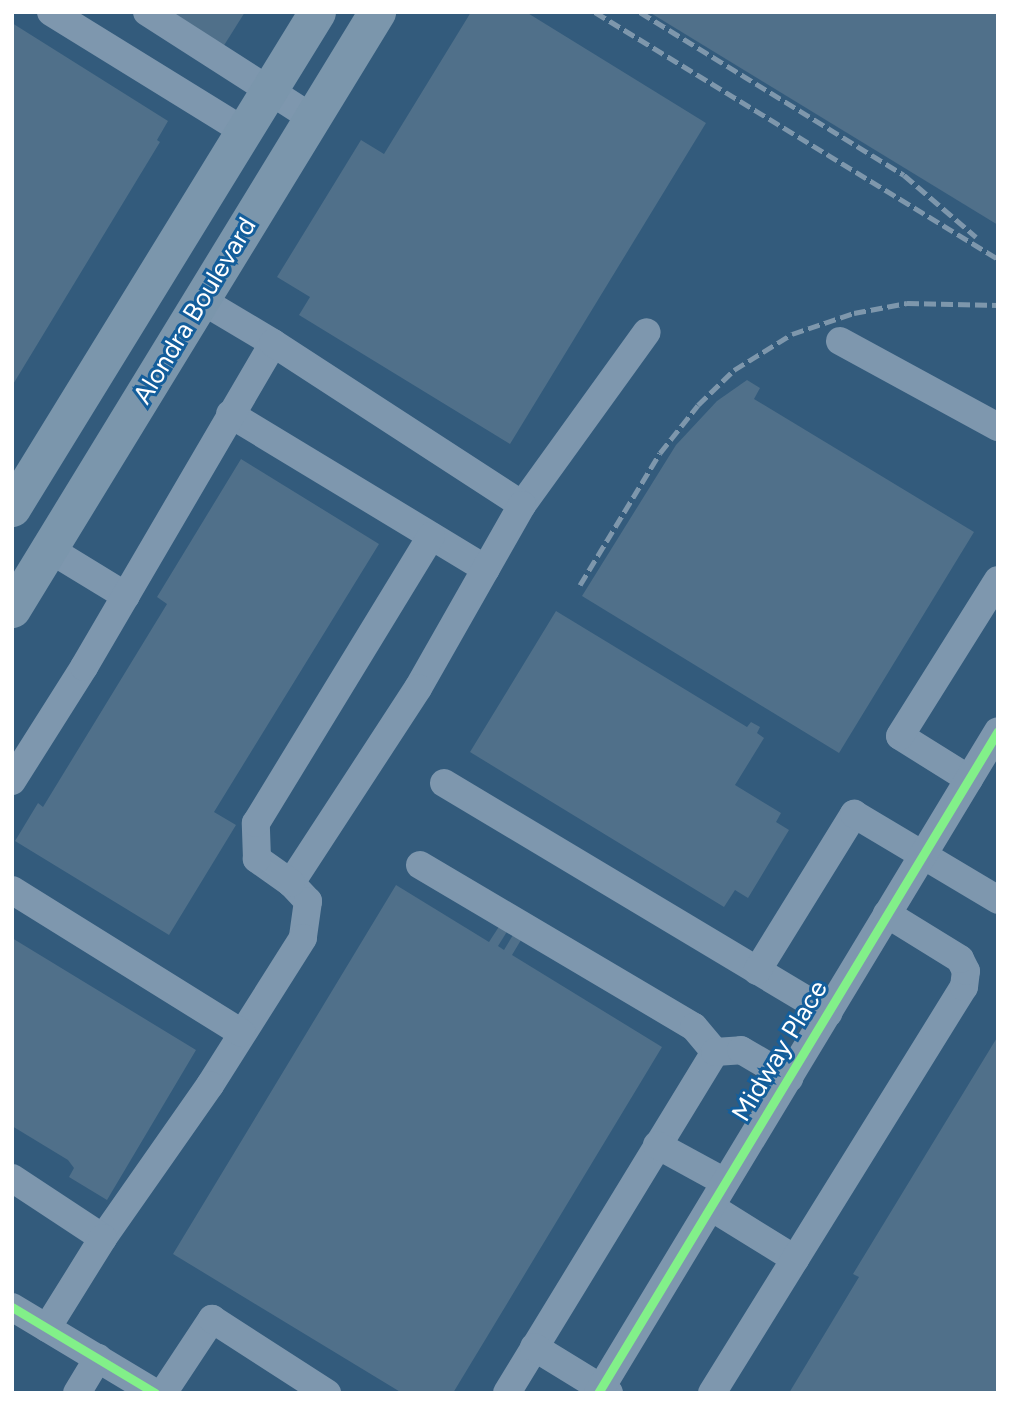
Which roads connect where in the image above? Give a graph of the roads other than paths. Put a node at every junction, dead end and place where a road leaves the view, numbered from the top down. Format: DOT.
graph roads {
  1 [pos="51,12"];
  2 [pos="147,12"];
  3 [pos="317,12"];
  4 [pos="377,12"];
  5 [pos="268,91"];
  6 [pos="312,118"];
  7 [pos="244,131"];
  8 [pos="287,160"];
  9 [pos="201,300"];
  10 [pos="647,332"];
  11 [pos="840,341"];
  12 [pos="272,343"];
  13 [pos="230,414"];
  14 [pos="998,427"];
  15 [pos="522,505"];
  16 [pos="12,508"];
  17 [pos="431,536"];
  18 [pos="49,550"];
  19 [pos="486,569"];
  20 [pos="998,580"];
  21 [pos="126,596"];
  22 [pos="12,609"];
  23 [pos="998,731"];
  24 [pos="969,779"];
  25 [pos="12,780"];
  26 [pos="444,783"];
  27 [pos="922,855"];
  28 [pos="420,865"];
  29 [pos="291,883"];
  30 [pos="12,890"];
  31 [pos="998,900"];
  32 [pos="887,914"];
  33 [pos="757,971"];
  34 [pos="828,1013"];
  35 [pos="242,1033"];
  36 [pos="715,1052"];
  37 [pos="789,1078"];
  38 [pos="657,1145"];
  39 [pos="12,1178"];
  40 [pos="725,1182"];
  41 [pos="711,1207"];
  42 [pos="103,1238"];
  43 [pos="795,1259"];
  44 [pos="24,1321"];
  45 [pos="534,1347"];
  46 [pos="97,1359"];
  47 [pos="603,1391"];
  48 [pos="77,1393"];
  49 [pos="155,1393"];
  50 [pos="163,1393"];
  51 [pos="327,1393"];
  52 [pos="507,1393"];
  53 [pos="712,1393"];
  1 -- 7 [label="street"];
  2 -- 5 [label="street"];
  3 -- 5 [label="main road, Alondra Boulevard"];
  4 -- 6 [label="main road, Alondra Boulevard"];
  5 -- 6 [label="street"];
  5 -- 7 [label="main road, Alondra Boulevard"];
  6 -- 8 [label="main road, Alondra Boulevard"];
  7 -- 8 [label="main road"];
  7 -- 16 [label="main road, Alondra Boulevard"];
  8 -- 9 [label="main road, Alondra Boulevard"];
  9 -- 12 [label="street"];
  9 -- 18 [label="main road, Alondra Boulevard"];
  10 -- 15 [label="street"];
  11 -- 14 [label="street"];
  12 -- 13 [label="street"];
  12 -- 15 [label="street"];
  13 -- 17 [label="street"];
  13 -- 21 [label="street"];
  15 -- 19 [label="street"];
  17 -- 19 [label="street"];
  17 -- 29 [label="street"];
  18 -- 21 [label="street"];
  18 -- 22 [label="main road, Alondra Boulevard"];
  19 -- 29 [label="street"];
  20 -- 24 [label="street"];
  21 -- 25 [label="street"];
  23 -- 24 [label="street, Midway Place"];
  24 -- 27 [label="street, Midway Place"];
  26 -- 33 [label="street"];
  27 -- 31 [label="street"];
  27 -- 32 [label="street, Midway Place"];
  27 -- 33 [label="street"];
  28 -- 36 [label="street"];
  29 -- 35 [label="street"];
  30 -- 35 [label="street"];
  32 -- 34 [label="street, Midway Place"];
  32 -- 43 [label="street"];
  33 -- 34 [label="street"];
  34 -- 37 [label="street, Midway Place"];
  35 -- 42 [label="street"];
  36 -- 37 [label="street"];
  36 -- 38 [label="street"];
  37 -- 40 [label="street, Midway Place"];
  38 -- 40 [label="street"];
  38 -- 45 [label="street"];
  39 -- 42 [label="street"];
  40 -- 41 [label="street, Midway Place"];
  41 -- 43 [label="street"];
  41 -- 47 [label="street, Midway Place"];
  42 -- 44 [label="street"];
  43 -- 53 [label="street"];
  44 -- 46 [label="street"];
  45 -- 47 [label="street"];
  45 -- 52 [label="street"];
  46 -- 48 [label="street"];
  46 -- 49 [label="street"];
  50 -- 51 [label="street"];
}
